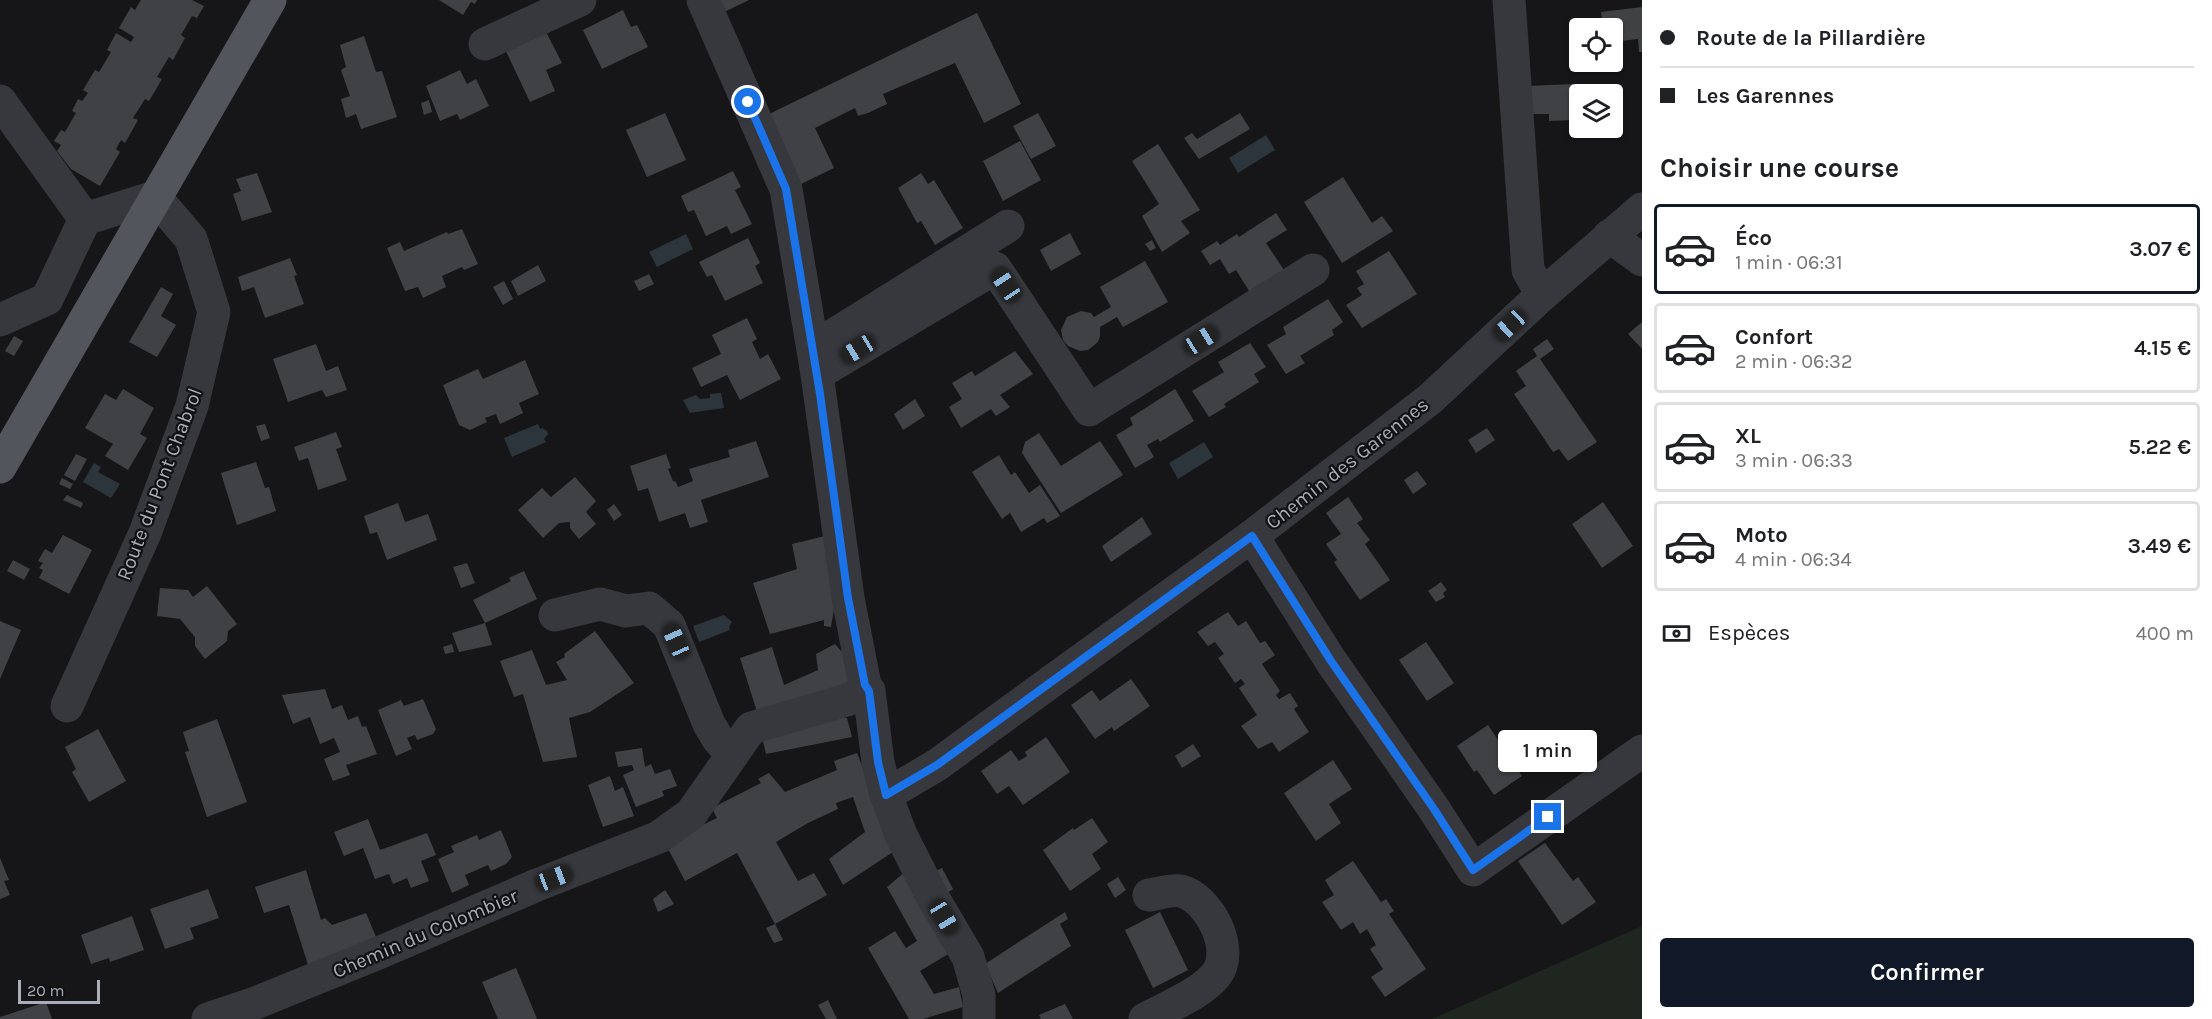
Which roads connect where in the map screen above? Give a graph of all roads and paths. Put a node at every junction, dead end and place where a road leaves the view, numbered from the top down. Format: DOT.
graph roads {
  1 [pos="270,0"];
  2 [pos="580,0"];
  3 [pos="703,0"];
  4 [pos="1509,0"];
  5 [pos="485,44"];
  6 [pos="0,102"];
  7 [pos="155,197"];
  8 [pos="1642,209"];
  9 [pos="85,219"];
  10 [pos="1008,226"];
  11 [pos="1610,236"];
  12 [pos="1642,260"];
  13 [pos="1312,270"];
  14 [pos="1542,295"];
  15 [pos="0,320"];
  16 [pos="815,361"];
  17 [pos="0,467"];
  18 [pos="1252,536"];
  19 [pos="555,615"];
  20 [pos="869,691"];
  21 [pos="67,706"];
  22 [pos="1642,751"];
  23 [pos="732,755"];
  24 [pos="886,795"];
  25 [pos="1149,895"];
  26 [pos="208,1019"];
  27 [pos="979,1019"];
  28 [pos="1146,1019"];
  1 -- 7 [label="main road"];
  2 -- 5 [label="street"];
  3 -- 16 [label="street"];
  4 -- 14 [label="street"];
  6 -- 9 [label="street"];
  7 -- 9 [label="street"];
  7 -- 17 [label="main road"];
  7 -- 21 [label="street, Route du Pont Chabrol"];
  8 -- 11 [label="street, Chemin des Garennes"];
  9 -- 15 [label="street"];
  10 -- 16 [label="street"];
  11 -- 12 [label="street"];
  11 -- 14 [label="street, Chemin des Garennes"];
  13 -- 16 [label="street"];
  14 -- 18 [label="street, Chemin des Garennes"];
  16 -- 20 [label="street"];
  18 -- 22 [label="street"];
  18 -- 24 [label="street, Chemin des Garennes"];
  19 -- 23 [label="street"];
  20 -- 23 [label="street, Chemin du Colombier"];
  20 -- 24 [label="street"];
  23 -- 26 [label="street, Chemin du Colombier"];
  24 -- 27 [label="street"];
  25 -- 28 [label="street"];
}
